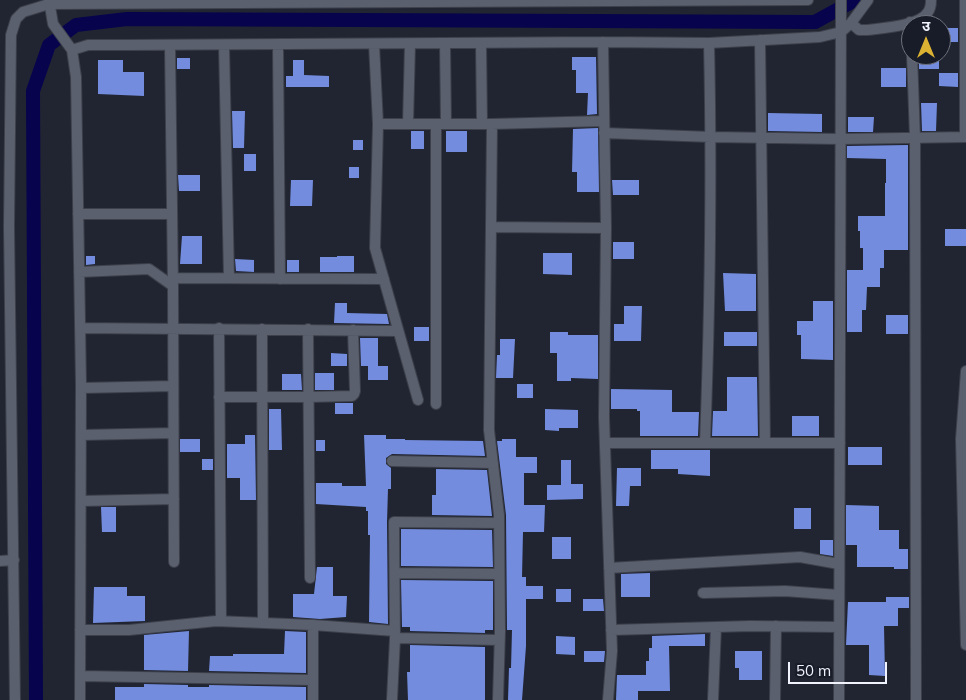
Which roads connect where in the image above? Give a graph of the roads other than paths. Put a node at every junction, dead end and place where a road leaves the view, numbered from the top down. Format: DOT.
graph roads {
  1 [pos="808,0"];
  2 [pos="841,0"];
  3 [pos="868,0"];
  4 [pos="931,0"];
  5 [pos="965,0"];
  6 [pos="490,1"];
  7 [pos="548,1"];
  8 [pos="49,2"];
  9 [pos="925,15"];
  10 [pos="901,24"];
  11 [pos="845,26"];
  12 [pos="760,40"];
  13 [pos="603,42"];
  14 [pos="445,43"];
  15 [pos="481,43"];
  16 [pos="709,43"];
  17 [pos="374,44"];
  18 [pos="410,44"];
  19 [pos="170,45"];
  20 [pos="224,45"];
  21 [pos="278,45"];
  22 [pos="70,47"];
  23 [pos="912,65"];
  24 [pos="5,99"];
  25 [pos="604,120"];
  26 [pos="378,124"];
  27 [pos="408,124"];
  28 [pos="441,124"];
  29 [pos="487,124"];
  30 [pos="604,133"];
  31 [pos="760,137"];
  32 [pos="966,137"];
  33 [pos="711,138"];
  34 [pos="915,138"];
  35 [pos="841,140"];
  36 [pos="5,161"];
  37 [pos="78,214"];
  38 [pos="172,214"];
  39 [pos="491,227"];
  40 [pos="4,228"];
  41 [pos="606,228"];
  42 [pos="79,272"];
  43 [pos="229,278"];
  44 [pos="280,278"];
  45 [pos="384,279"];
  46 [pos="173,282"];
  47 [pos="80,328"];
  48 [pos="173,328"];
  49 [pos="219,328"];
  50 [pos="262,329"];
  51 [pos="308,330"];
  52 [pos="353,330"];
  53 [pos="398,331"];
  54 [pos="966,371"];
  55 [pos="173,386"];
  56 [pos="81,388"];
  57 [pos="219,397"];
  58 [pos="262,398"];
  59 [pos="308,398"];
  60 [pos="418,400"];
  61 [pos="436,404"];
  62 [pos="173,433"];
  63 [pos="81,435"];
  64 [pos="605,444"];
  65 [pos="705,444"];
  66 [pos="765,444"];
  67 [pos="840,444"];
  68 [pos="392,461"];
  69 [pos="493,463"];
  70 [pos="174,500"];
  71 [pos="81,501"];
  72 [pos="499,523"];
  73 [pos="14,560"];
  74 [pos="0,561"];
  75 [pos="174,562"];
  76 [pos="840,564"];
  77 [pos="609,568"];
  78 [pos="395,573"];
  79 [pos="499,574"];
  80 [pos="310,578"];
  81 [pos="703,592"];
  82 [pos="839,595"];
  83 [pos="221,621"];
  84 [pos="263,623"];
  85 [pos="313,625"];
  86 [pos="716,626"];
  87 [pos="776,626"];
  88 [pos="839,627"];
  89 [pos="80,630"];
  90 [pos="611,630"];
  91 [pos="395,634"];
  92 [pos="499,640"];
  93 [pos="966,645"];
  94 [pos="80,676"];
  95 [pos="313,680"];
  96 [pos="14,700"];
  97 [pos="80,700"];
  98 [pos="313,700"];
  99 [pos="392,700"];
  100 [pos="498,700"];
  101 [pos="608,700"];
  102 [pos="713,700"];
  103 [pos="775,700"];
  104 [pos="839,700"];
  105 [pos="916,700"];
  1 -- 7 [label="street"];
  2 -- 11 [label="street"];
  3 -- 11 [label="street"];
  4 -- 9 [label="street"];
  5 -- 32 [label="street"];
  6 -- 7 [label="street"];
  6 -- 8 [label="street"];
  8 -- 22 [label="street"];
  8 -- 24 [label="street"];
  10 -- 11 [label="street"];
  11 -- 12 [label="street"];
  11 -- 35 [label="street"];
  12 -- 16 [label="street"];
  12 -- 31 [label="street"];
  13 -- 15 [label="street"];
  13 -- 16 [label="street"];
  13 -- 25 [label="street"];
  14 -- 15 [label="street"];
  14 -- 18 [label="street"];
  14 -- 28 [label="street"];
  15 -- 29 [label="street"];
  16 -- 33 [label="street"];
  17 -- 18 [label="street"];
  17 -- 21 [label="street"];
  17 -- 26 [label="street"];
  18 -- 27 [label="street"];
  19 -- 20 [label="street"];
  19 -- 22 [label="street"];
  19 -- 38 [label="street"];
  20 -- 21 [label="street"];
  20 -- 43 [label="street"];
  21 -- 44 [label="street"];
  22 -- 37 [label="street"];
  23 -- 34 [label="street"];
  24 -- 36 [label="street"];
  25 -- 29 [label="street"];
  25 -- 30 [label="street"];
  26 -- 27 [label="street"];
  26 -- 45 [label="street"];
  27 -- 28 [label="street"];
  28 -- 29 [label="street"];
  28 -- 61 [label="street"];
  29 -- 39 [label="street"];
  30 -- 33 [label="street"];
  30 -- 41 [label="street"];
  31 -- 33 [label="street"];
  31 -- 35 [label="street"];
  31 -- 66 [label="street"];
  32 -- 34 [label="street"];
  33 -- 65 [label="street"];
  34 -- 35 [label="street"];
  34 -- 105 [label="street"];
  35 -- 67 [label="street"];
  36 -- 40 [label="street"];
  37 -- 38 [label="street"];
  37 -- 42 [label="street"];
  38 -- 46 [label="street"];
  39 -- 41 [label="street"];
  39 -- 69 [label="street"];
  40 -- 73 [label="street"];
  41 -- 64 [label="street"];
  42 -- 46 [label="street"];
  42 -- 47 [label="street"];
  43 -- 44 [label="street"];
  43 -- 46 [label="street"];
  44 -- 45 [label="street"];
  45 -- 53 [label="street"];
  46 -- 48 [label="street"];
  47 -- 48 [label="street"];
  47 -- 56 [label="street"];
  48 -- 49 [label="street"];
  48 -- 55 [label="street"];
  49 -- 50 [label="street"];
  49 -- 57 [label="street"];
  50 -- 51 [label="street"];
  50 -- 58 [label="street"];
  51 -- 52 [label="street"];
  51 -- 59 [label="street"];
  52 -- 53 [label="street"];
  52 -- 59 [label="street"];
  53 -- 60 [label="street"];
  54 -- 93 [label="street"];
  55 -- 56 [label="street"];
  55 -- 62 [label="street"];
  56 -- 63 [label="street"];
  57 -- 58 [label="street"];
  57 -- 83 [label="street"];
  58 -- 59 [label="street"];
  58 -- 84 [label="street"];
  59 -- 80 [label="street"];
  62 -- 63 [label="street"];
  62 -- 70 [label="street"];
  63 -- 71 [label="street"];
  64 -- 65 [label="street"];
  64 -- 77 [label="street"];
  65 -- 66 [label="street"];
  66 -- 67 [label="street"];
  67 -- 76 [label="street"];
  68 -- 69 [label="street"];
  69 -- 72 [label="street"];
  70 -- 71 [label="street"];
  70 -- 75 [label="street"];
  71 -- 89 [label="street"];
  72 -- 78 [label="street"];
  72 -- 79 [label="street"];
  73 -- 74 [label="street"];
  73 -- 96 [label="street"];
  76 -- 77 [label="street"];
  76 -- 82 [label="street"];
  77 -- 90 [label="street"];
  78 -- 79 [label="street"];
  78 -- 91 [label="street"];
  79 -- 92 [label="street"];
  81 -- 82 [label="street"];
  82 -- 88 [label="street"];
  83 -- 84 [label="street"];
  83 -- 89 [label="street"];
  84 -- 85 [label="street"];
  85 -- 91 [label="street"];
  85 -- 95 [label="street"];
  86 -- 87 [label="street"];
  86 -- 90 [label="street"];
  86 -- 102 [label="street"];
  87 -- 88 [label="street"];
  87 -- 103 [label="street"];
  88 -- 104 [label="street"];
  89 -- 94 [label="street"];
  90 -- 101 [label="street"];
  91 -- 92 [label="street"];
  91 -- 99 [label="street"];
  92 -- 100 [label="street"];
  94 -- 95 [label="street"];
  94 -- 97 [label="street"];
  95 -- 98 [label="street"];
}
